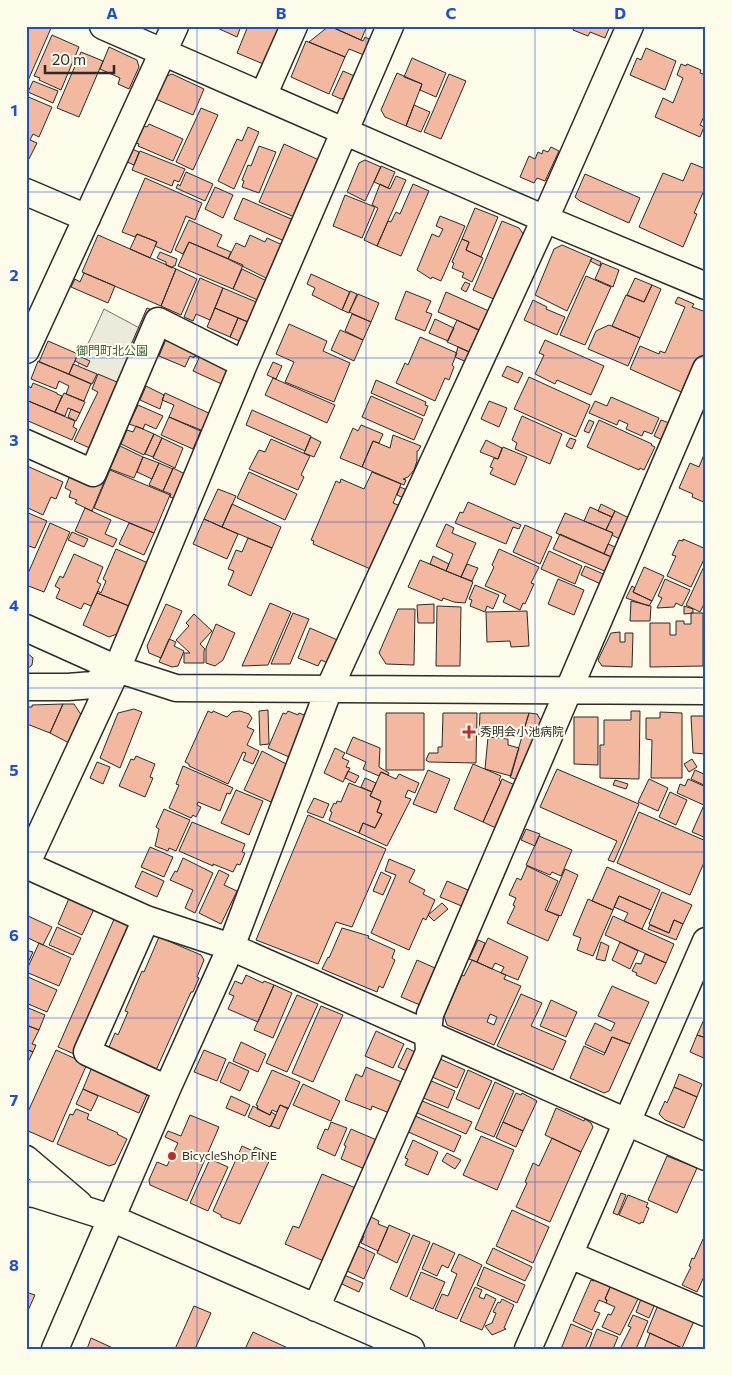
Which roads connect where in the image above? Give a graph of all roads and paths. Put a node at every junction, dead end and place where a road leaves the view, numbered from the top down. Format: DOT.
graph roads {
  1 [pos="103,26"];
  2 [pos="175,26"];
  3 [pos="294,26"];
  4 [pos="390,26"];
  5 [pos="630,26"];
  6 [pos="164,52"];
  7 [pos="264,96"];
  8 [pos="344,131"];
  9 [pos="26,192"];
  10 [pos="87,218"];
  11 [pos="545,218"];
  12 [pos="706,286"];
  13 [pos="26,350"];
  14 [pos="244,364"];
  15 [pos="706,370"];
  16 [pos="26,444"];
  17 [pos="26,628"];
  18 [pos="117,669"];
  19 [pos="26,687"];
  20 [pos="329,689"];
  21 [pos="569,690"];
  22 [pos="706,691"];
  23 [pos="146,920"];
  24 [pos="231,947"];
  25 [pos="703,953"];
  26 [pos="428,1033"];
  27 [pos="167,1089"];
  28 [pos="626,1122"];
  29 [pos="706,1156"];
  30 [pos="26,1159"];
  31 [pos="26,1193"];
  32 [pos="85,1209"];
  33 [pos="111,1218"];
  34 [pos="570,1255"];
  35 [pos="316,1308"];
  36 [pos="706,1313"];
  37 [pos="55,1349"];
  38 [pos="411,1349"];
  39 [pos="528,1349"];
  1 -- 6 [label="street"];
  2 -- 6 [label="street"];
  3 -- 7 [label="street"];
  4 -- 8 [label="street"];
  5 -- 11 [label="street"];
  6 -- 7 [label="street"];
  6 -- 10 [label="street"];
  7 -- 8 [label="street"];
  8 -- 11 [label="street"];
  8 -- 14 [label="street"];
  9 -- 10 [label="street"];
  10 -- 13 [label="street"];
  11 -- 12 [label="street"];
  11 -- 20 [label="street"];
  14 -- 16 [label="street"];
  14 -- 18 [label="street"];
  15 -- 21 [label="street"];
  17 -- 18 [label="street"];
  18 -- 19 [label="street"];
  18 -- 20 [label="street"];
  18 -- 23 [label="street"];
  20 -- 21 [label="street"];
  20 -- 24 [label="street"];
  21 -- 22 [label="street"];
  21 -- 26 [label="street"];
  23 -- 24 [label="street"];
  23 -- 27 [label="street"];
  24 -- 26 [label="street"];
  24 -- 27 [label="street"];
  25 -- 28 [label="street"];
  26 -- 28 [label="street"];
  26 -- 35 [label="street"];
  27 -- 33 [label="street"];
  28 -- 29 [label="street"];
  28 -- 34 [label="street"];
  30 -- 32 [label="street"];
  31 -- 32 [label="street"];
  32 -- 33 [label="street"];
  33 -- 35 [label="street"];
  33 -- 37 [label="street"];
  34 -- 36 [label="street"];
  34 -- 39 [label="street"];
  35 -- 38 [label="street"];
}
